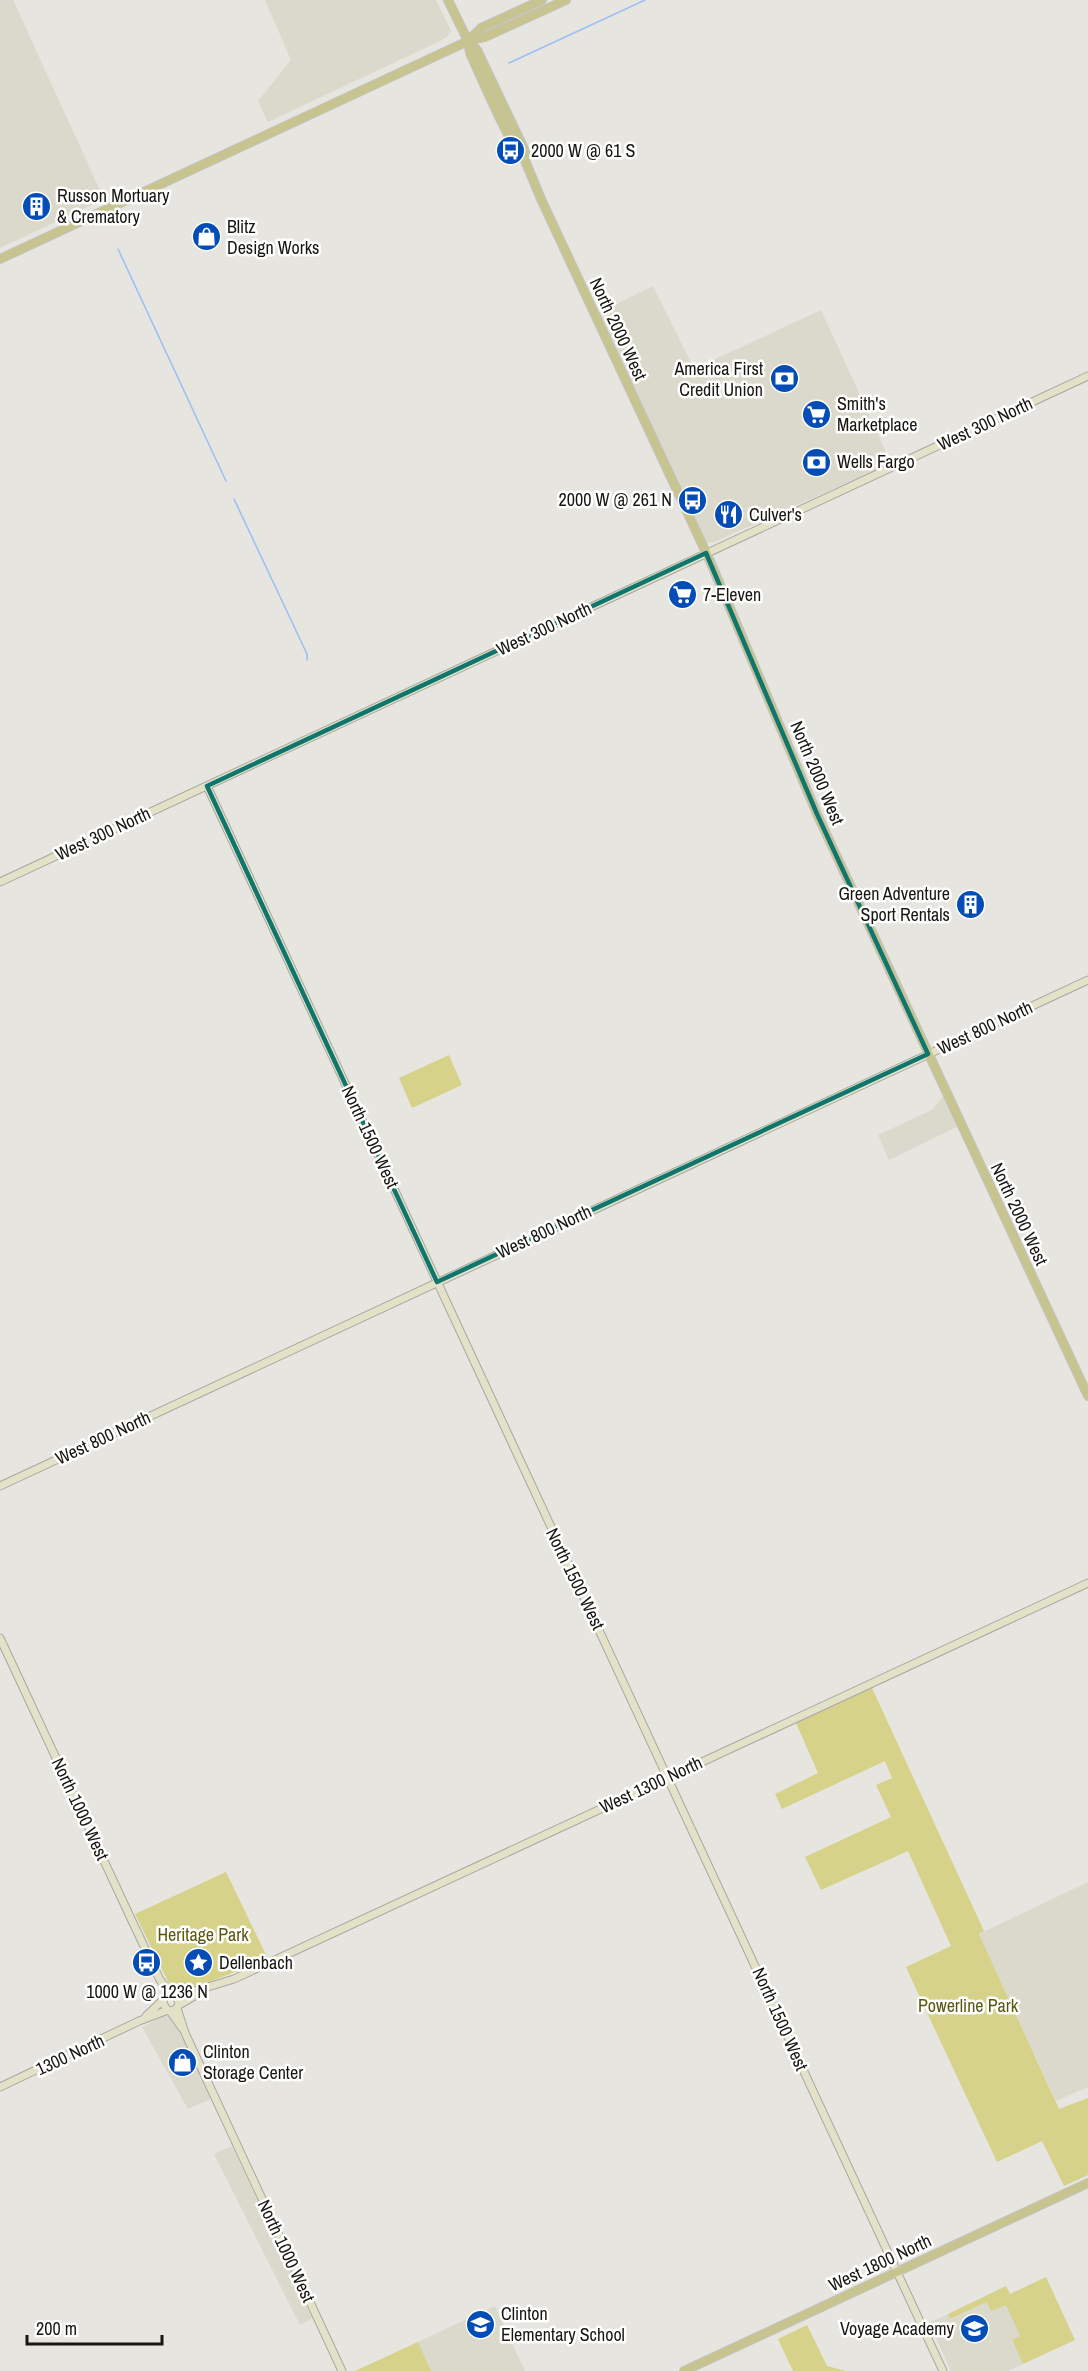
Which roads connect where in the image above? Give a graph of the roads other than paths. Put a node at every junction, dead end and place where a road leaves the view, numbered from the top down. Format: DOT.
graph roads {
  1 [pos="447,0"];
  2 [pos="542,0"];
  3 [pos="566,0"];
  4 [pos="468,41"];
  5 [pos="0,259"];
  6 [pos="1088,376"];
  7 [pos="706,553"];
  8 [pos="207,786"];
  9 [pos="0,882"];
  10 [pos="1088,980"];
  11 [pos="928,1054"];
  12 [pos="437,1282"];
  13 [pos="1088,1396"];
  14 [pos="0,1486"];
  15 [pos="1088,1582"];
  16 [pos="0,1638"];
  17 [pos="668,1776"];
  18 [pos="213,1986"];
  19 [pos="168,1997"];
  20 [pos="173,2008"];
  21 [pos="139,2021"];
  22 [pos="0,2087"];
  23 [pos="1088,2183"];
  24 [pos="897,2272"];
  25 [pos="342,2371"];
  26 [pos="684,2371"];
  27 [pos="944,2371"];
  1 -- 4 [label="main road, North 2000 West"];
  2 -- 4 [label="main road"];
  3 -- 4 [label="main road"];
  4 -- 5 [label="main road"];
  4 -- 7 [label="main road, North 2000 West"];
  6 -- 7 [label="street, West 300 North"];
  7 -- 8 [label="street, West 300 North"];
  7 -- 11 [label="main road, North 2000 West"];
  8 -- 9 [label="street, West 300 North"];
  8 -- 12 [label="street, North 1500 West"];
  10 -- 11 [label="street, West 800 North"];
  11 -- 12 [label="street, West 800 North"];
  11 -- 13 [label="main road, North 2000 West"];
  12 -- 14 [label="street, West 800 North"];
  12 -- 17 [label="street, North 1500 West"];
  15 -- 17 [label="street, West 1300 North"];
  16 -- 19 [label="street, North 1000 West"];
  17 -- 18 [label="street, West 1300 North"];
  17 -- 24 [label="street, North 1500 West"];
  18 -- 19 [label="street, West 1300 North"];
  18 -- 20 [label="street, West 1300 North"];
  19 -- 20 [label="street"];
  19 -- 20 [label="street"];
  19 -- 21 [label="street, 1300 North"];
  20 -- 21 [label="street, 1300 North"];
  20 -- 25 [label="street, North 1000 West"];
  21 -- 22 [label="street, 1300 North"];
  23 -- 24 [label="main road, West 1800 North"];
  24 -- 26 [label="main road, West 1800 North"];
  24 -- 27 [label="street, North 1500 West"];
}
